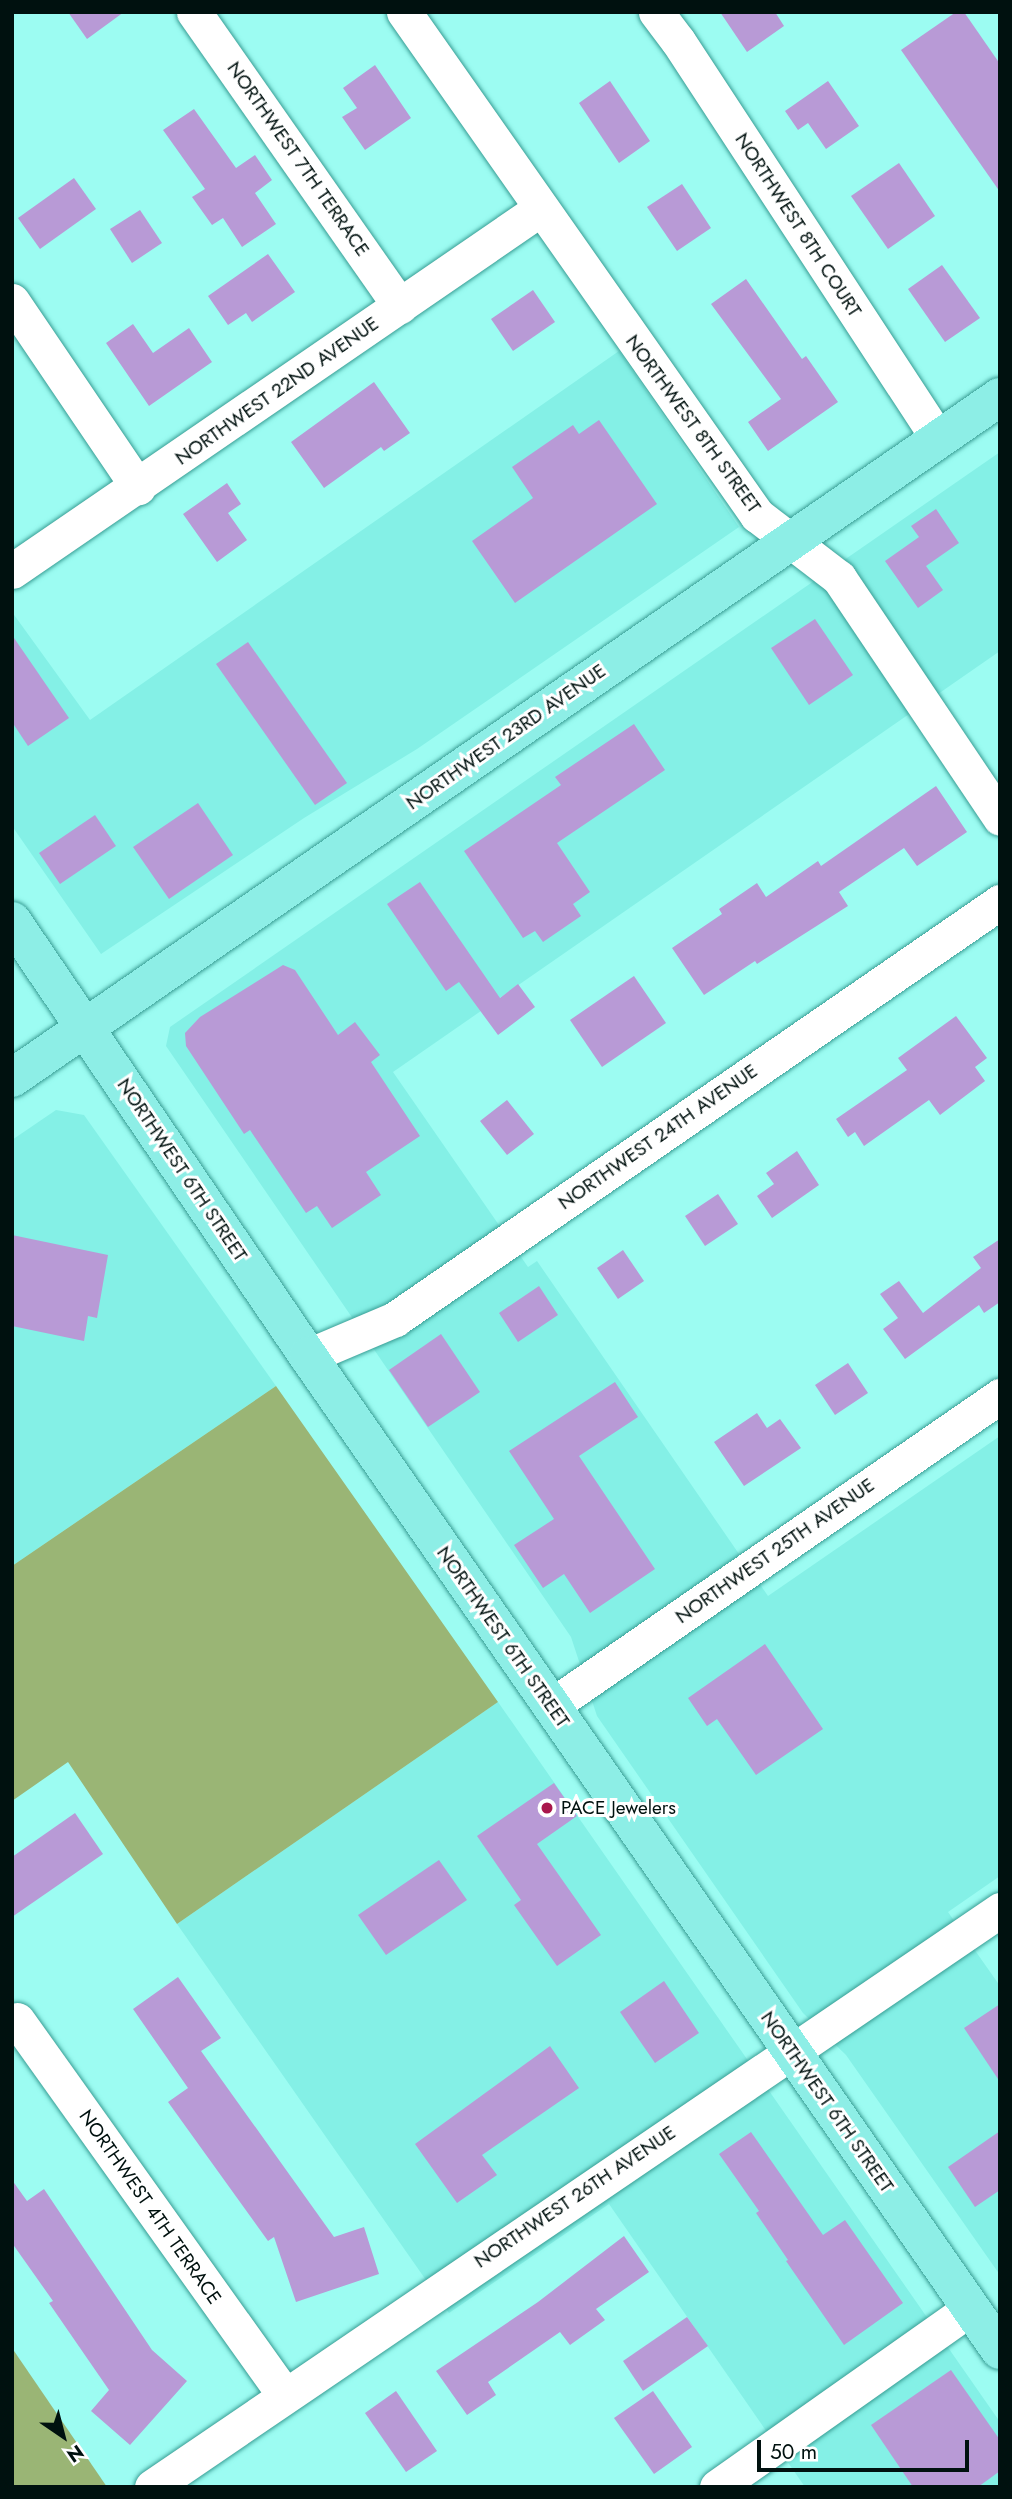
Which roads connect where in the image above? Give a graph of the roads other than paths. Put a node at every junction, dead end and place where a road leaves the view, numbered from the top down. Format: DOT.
graph roads {
  1 [pos="194,12"];
  2 [pos="404,12"];
  3 [pos="656,12"];
  4 [pos="540,209"];
  5 [pos="12,301"];
  6 [pos="400,306"];
  7 [pos="1000,397"];
  8 [pos="938,439"];
  9 [pos="138,487"];
  10 [pos="791,541"];
  11 [pos="12,571"];
  12 [pos="1000,818"];
  13 [pos="1000,902"];
  14 [pos="12,921"];
  15 [pos="85,1027"];
  16 [pos="12,1078"];
  17 [pos="307,1356"];
  18 [pos="1000,1396"];
  19 [pos="551,1706"];
  20 [pos="1000,1910"];
  21 [pos="17,2020"];
  22 [pos="791,2051"];
  23 [pos="971,2308"];
  24 [pos="1000,2350"];
  25 [pos="284,2394"];
  26 [pos="152,2487"];
  27 [pos="717,2487"];
  1 -- 6 [label="street, NORTHWEST 7TH TERRACE"];
  2 -- 4 [label="street, NORTHWEST 8TH STREET"];
  3 -- 8 [label="street, NORTHWEST 8TH COURT"];
  4 -- 6 [label="street, NORTHWEST 22ND AVENUE"];
  4 -- 10 [label="street, NORTHWEST 8TH STREET"];
  5 -- 9 [label="street"];
  6 -- 9 [label="street, NORTHWEST 22ND AVENUE"];
  7 -- 8 [label="main road, NORTHWEST 23RD AVENUE"];
  8 -- 10 [label="main road, NORTHWEST 23RD AVENUE"];
  9 -- 11 [label="street, NORTHWEST 22ND AVENUE"];
  10 -- 12 [label="street, NORTHWEST 8TH STREET"];
  10 -- 15 [label="main road, NORTHWEST 23RD AVENUE"];
  13 -- 17 [label="street, NORTHWEST 24TH AVENUE"];
  14 -- 15 [label="main road, NORTHWEST 6TH STREET"];
  15 -- 16 [label="main road, NORTHWEST 23RD AVENUE"];
  15 -- 17 [label="main road, NORTHWEST 6TH STREET"];
  17 -- 19 [label="main road, NORTHWEST 6TH STREET"];
  18 -- 19 [label="street, NORTHWEST 25TH AVENUE"];
  19 -- 22 [label="main road, NORTHWEST 6TH STREET"];
  20 -- 22 [label="street, NORTHWEST 26TH AVENUE"];
  21 -- 25 [label="street, NORTHWEST 4TH TERRACE"];
  22 -- 23 [label="main road, NORTHWEST 6TH STREET"];
  22 -- 25 [label="street, NORTHWEST 26TH AVENUE"];
  23 -- 24 [label="main road, NORTHWEST 6TH STREET"];
  23 -- 27 [label="street"];
  25 -- 26 [label="street, NORTHWEST 26TH AVENUE"];
}
